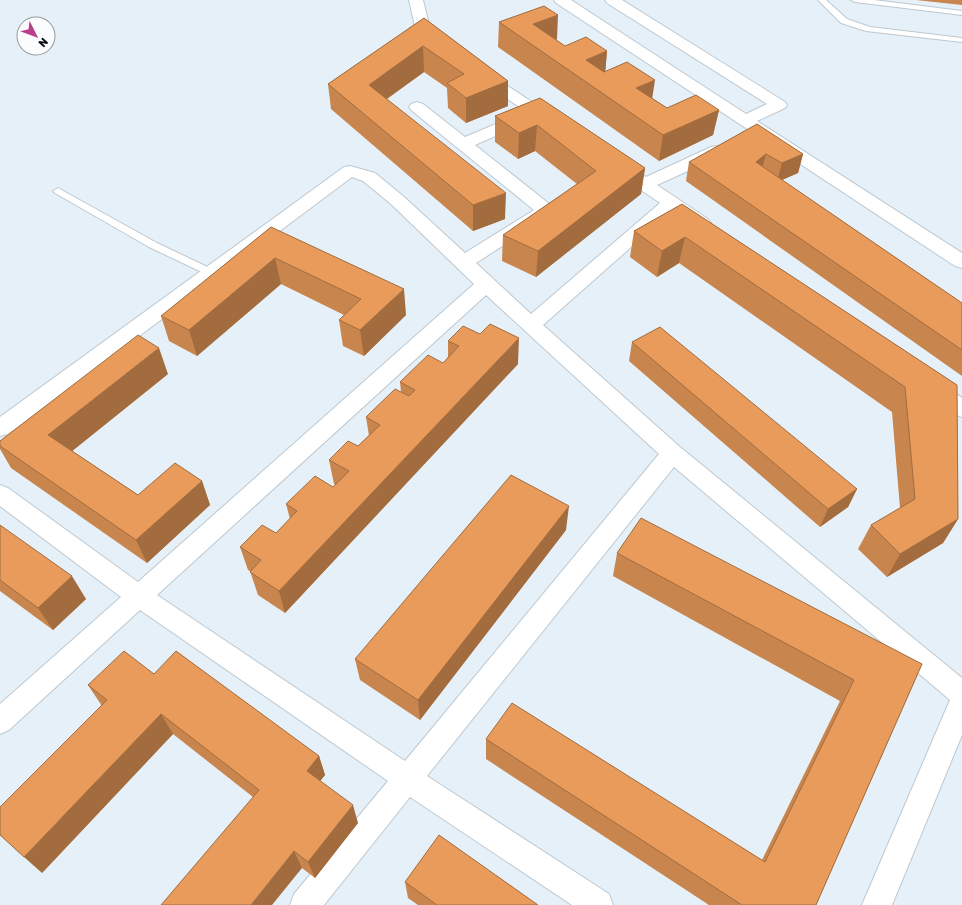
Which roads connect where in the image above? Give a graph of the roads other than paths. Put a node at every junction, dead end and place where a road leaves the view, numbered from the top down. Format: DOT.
graph roads {
  1 [pos="416,0"];
  2 [pos="561,0"];
  3 [pos="612,0"];
  4 [pos="822,0"];
  5 [pos="855,0"];
  6 [pos="962,13"];
  7 [pos="962,40"];
  8 [pos="452,55"];
  9 [pos="470,67"];
  10 [pos="417,108"];
  11 [pos="537,112"];
  12 [pos="745,120"];
  13 [pos="562,129"];
  14 [pos="746,137"];
  15 [pos="464,144"];
  16 [pos="607,159"];
  17 [pos="645,184"];
  18 [pos="58,191"];
  19 [pos="672,202"];
  20 [pos="717,232"];
  21 [pos="962,262"];
  22 [pos="463,263"];
  23 [pos="212,273"];
  24 [pos="486,284"];
  25 [pos="530,325"];
  26 [pos="918,377"];
  27 [pos="962,409"];
  28 [pos="0,428"];
  29 [pos="672,454"];
  30 [pos="0,494"];
  31 [pos="139,596"];
  32 [pos="962,694"];
  33 [pos="962,703"];
  34 [pos="0,720"];
  35 [pos="408,779"];
  36 [pos="306,905"];
  37 [pos="598,905"];
  38 [pos="877,905"];
  1 -- 8 [label="street"];
  2 -- 12 [label="street"];
  3 -- 12 [label="street"];
  4 -- 7 [label="lane"];
  5 -- 6 [label="lane"];
  9 -- 11 [label="street"];
  10 -- 15 [label="street"];
  11 -- 13 [label="street"];
  11 -- 15 [label="street"];
  12 -- 14 [label="street"];
  14 -- 17 [label="street"];
  14 -- 21 [label="street"];
  15 -- 22 [label="street"];
  16 -- 17 [label="street"];
  17 -- 19 [label="street"];
  18 -- 23 [label="lane"];
  19 -- 20 [label="street"];
  19 -- 25 [label="street"];
  22 -- 23 [label="street"];
  22 -- 24 [label="street"];
  23 -- 28 [label="street"];
  24 -- 25 [label="street"];
  24 -- 31 [label="street"];
  25 -- 29 [label="street"];
  26 -- 27 [label="street"];
  29 -- 32 [label="street"];
  29 -- 35 [label="street"];
  30 -- 31 [label="street"];
  31 -- 34 [label="street"];
  31 -- 35 [label="street"];
  33 -- 38 [label="street"];
  35 -- 36 [label="street"];
  35 -- 37 [label="street"];
}
